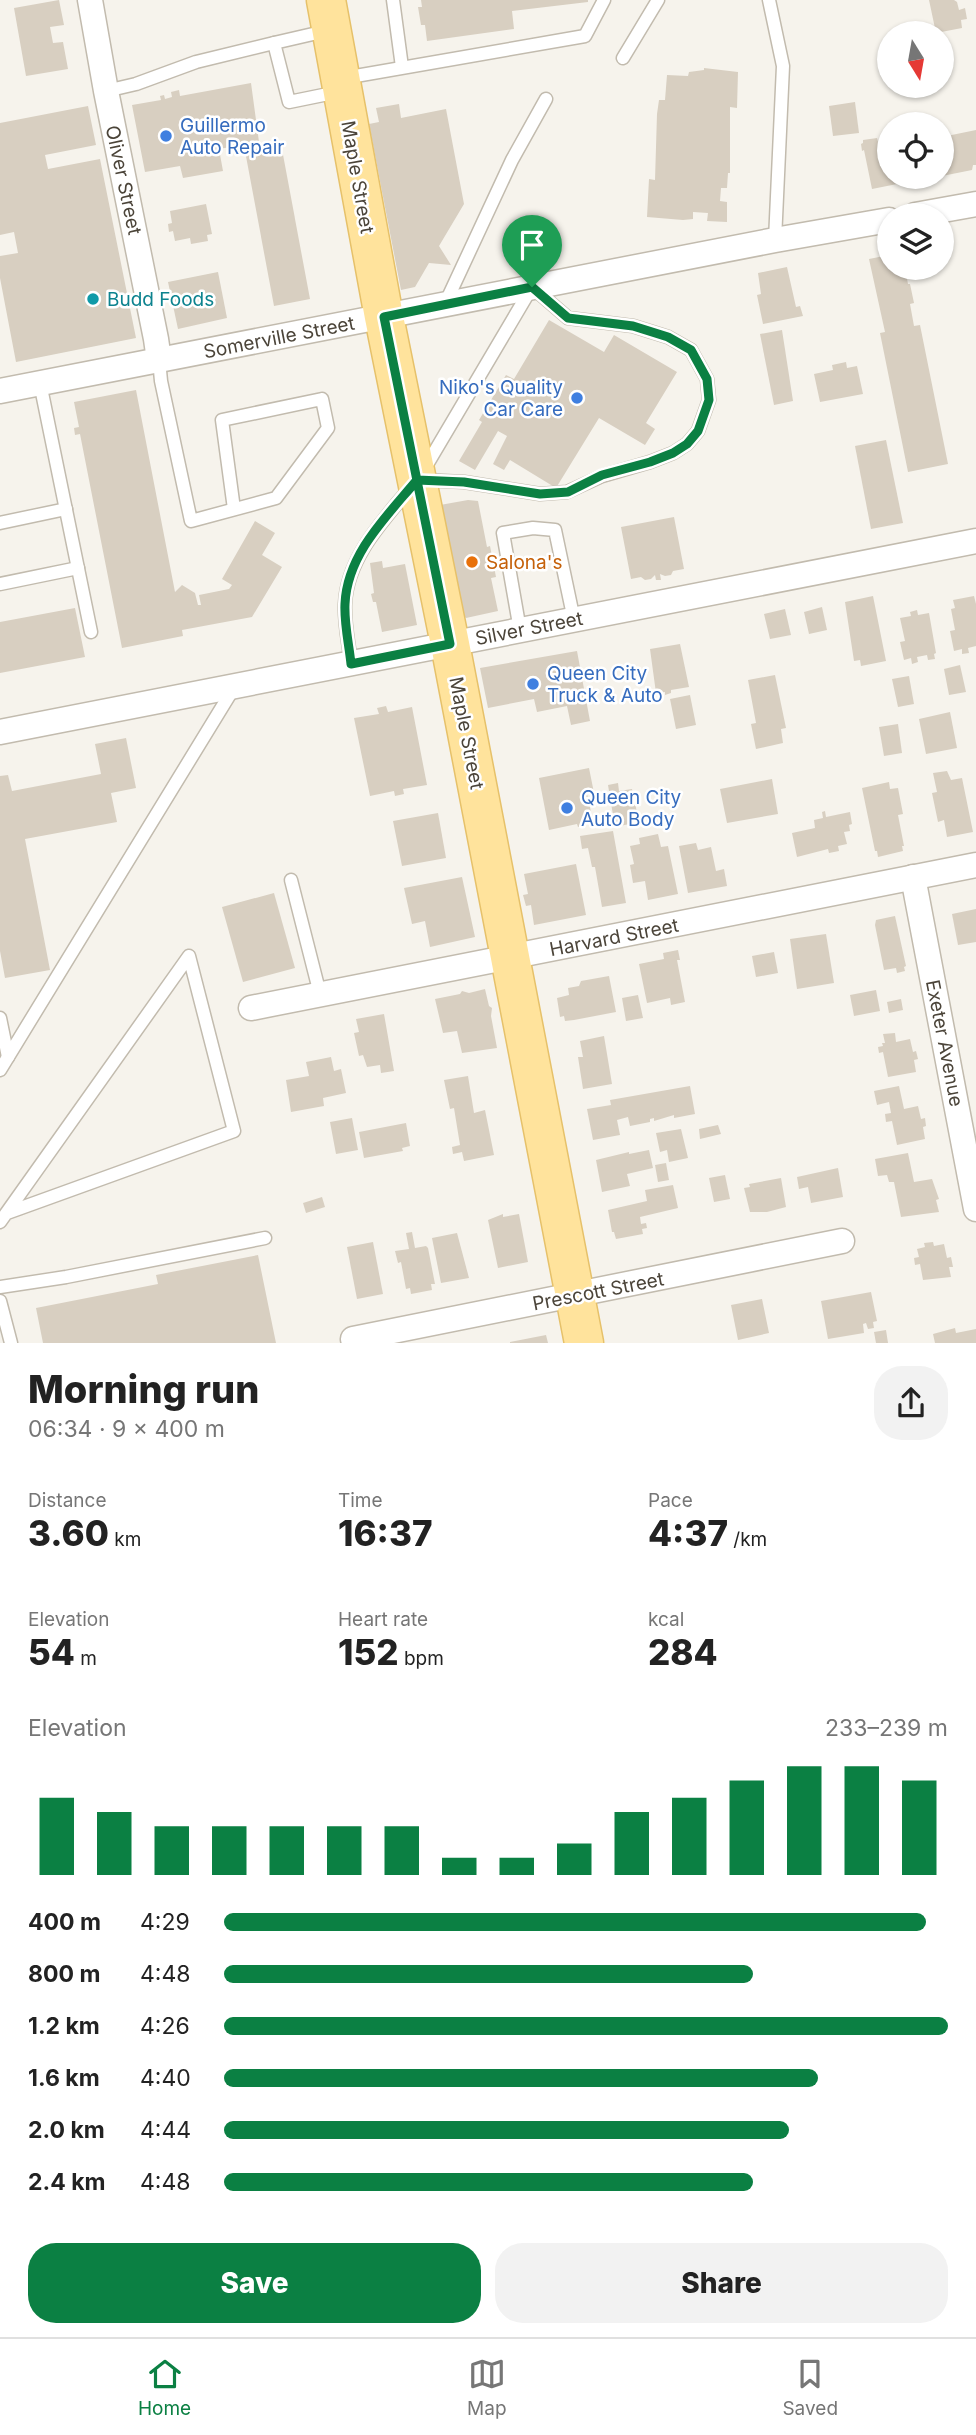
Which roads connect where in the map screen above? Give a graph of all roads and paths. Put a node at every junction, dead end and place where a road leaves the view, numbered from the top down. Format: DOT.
graph roads {
  1 [pos="89,0"];
  2 [pos="393,0"];
  3 [pos="604,0"];
  4 [pos="658,0"];
  5 [pos="769,0"];
  6 [pos="329,15"];
  7 [pos="274,43"];
  8 [pos="623,58"];
  9 [pos="402,67"];
  10 [pos="341,85"];
  11 [pos="106,91"];
  12 [pos="546,99"];
  13 [pos="976,204"];
  14 [pos="954,208"];
  15 [pos="877,222"];
  16 [pos="775,240"];
  17 [pos="532,287"];
  18 [pos="445,304"];
  19 [pos="384,317"];
  20 [pos="159,360"];
  21 [pos="40,383"];
  22 [pos="0,391"];
  23 [pos="417,480"];
  24 [pos="66,509"];
  25 [pos="234,509"];
  26 [pos="0,523"];
  27 [pos="976,541"];
  28 [pos="78,568"];
  29 [pos="0,584"];
  30 [pos="574,620"];
  31 [pos="520,630"];
  32 [pos="91,632"];
  33 [pos="450,644"];
  34 [pos="351,664"];
  35 [pos="235,686"];
  36 [pos="0,732"];
  37 [pos="976,865"];
  38 [pos="913,877"];
  39 [pos="291,880"];
  40 [pos="509,958"];
  41 [pos="320,994"];
  42 [pos="251,1008"];
  43 [pos="0,1018"];
  44 [pos="8,1057"];
  45 [pos="0,1069"];
  46 [pos="976,1209"];
  47 [pos="4,1218"];
  48 [pos="265,1238"];
  49 [pos="842,1241"];
  50 [pos="0,1287"];
  51 [pos="575,1296"];
  52 [pos="0,1301"];
  53 [pos="353,1341"];
  54 [pos="11,1343"];
  55 [pos="584,1343"];
  1 -- 11 [label="street, Oliver Street"];
  2 -- 9 [label="lane"];
  3 -- 9 [label="lane"];
  4 -- 8 [label="lane"];
  5 -- 16 [label="lane"];
  6 -- 7 [label="lane"];
  6 -- 10 [label="main road, Maple Street"];
  7 -- 10 [label="lane"];
  7 -- 11 [label="lane"];
  9 -- 10 [label="lane"];
  10 -- 19 [label="main road, Maple Street"];
  11 -- 20 [label="street, Oliver Street"];
  12 -- 18 [label="lane"];
  13 -- 14 [label="street"];
  15 -- 16 [label="street, Somerville Street"];
  16 -- 17 [label="street, Somerville Street"];
  17 -- 18 [label="street, Somerville Street"];
  17 -- 23 [label="lane"];
  17 -- 23 [label="lane"];
  18 -- 19 [label="street, Somerville Street"];
  19 -- 20 [label="street, Somerville Street"];
  19 -- 23 [label="main road, Maple Street"];
  20 -- 21 [label="street, Somerville Street"];
  20 -- 25 [label="lane"];
  21 -- 22 [label="street, Somerville Street"];
  21 -- 24 [label="lane"];
  23 -- 33 [label="main road, Maple Street"];
  23 -- 34 [label="lane"];
  24 -- 26 [label="lane"];
  24 -- 28 [label="lane"];
  25 -- 25 [label="lane"];
  27 -- 30 [label="street, Silver Street"];
  28 -- 29 [label="lane"];
  28 -- 32 [label="lane"];
  30 -- 31 [label="street, Silver Street"];
  30 -- 31 [label="lane"];
  31 -- 33 [label="street, Silver Street"];
  33 -- 34 [label="street, Silver Street"];
  33 -- 40 [label="main road, Maple Street"];
  34 -- 35 [label="street, Silver Street"];
  35 -- 36 [label="street, Silver Street"];
  35 -- 44 [label="lane"];
  37 -- 38 [label="street, Harvard Street"];
  38 -- 40 [label="street, Harvard Street"];
  38 -- 46 [label="street, Exeter Avenue"];
  39 -- 41 [label="lane"];
  40 -- 41 [label="street, Harvard Street"];
  40 -- 51 [label="main road, Maple Street"];
  41 -- 42 [label="street, Harvard Street"];
  43 -- 44 [label="lane"];
  44 -- 45 [label="lane"];
  47 -- 47 [label="lane"];
  48 -- 50 [label="lane"];
  49 -- 51 [label="street, Prescott Street"];
  51 -- 53 [label="street, Prescott Street"];
  51 -- 55 [label="main road, Maple Street"];
  52 -- 54 [label="lane"];
}
